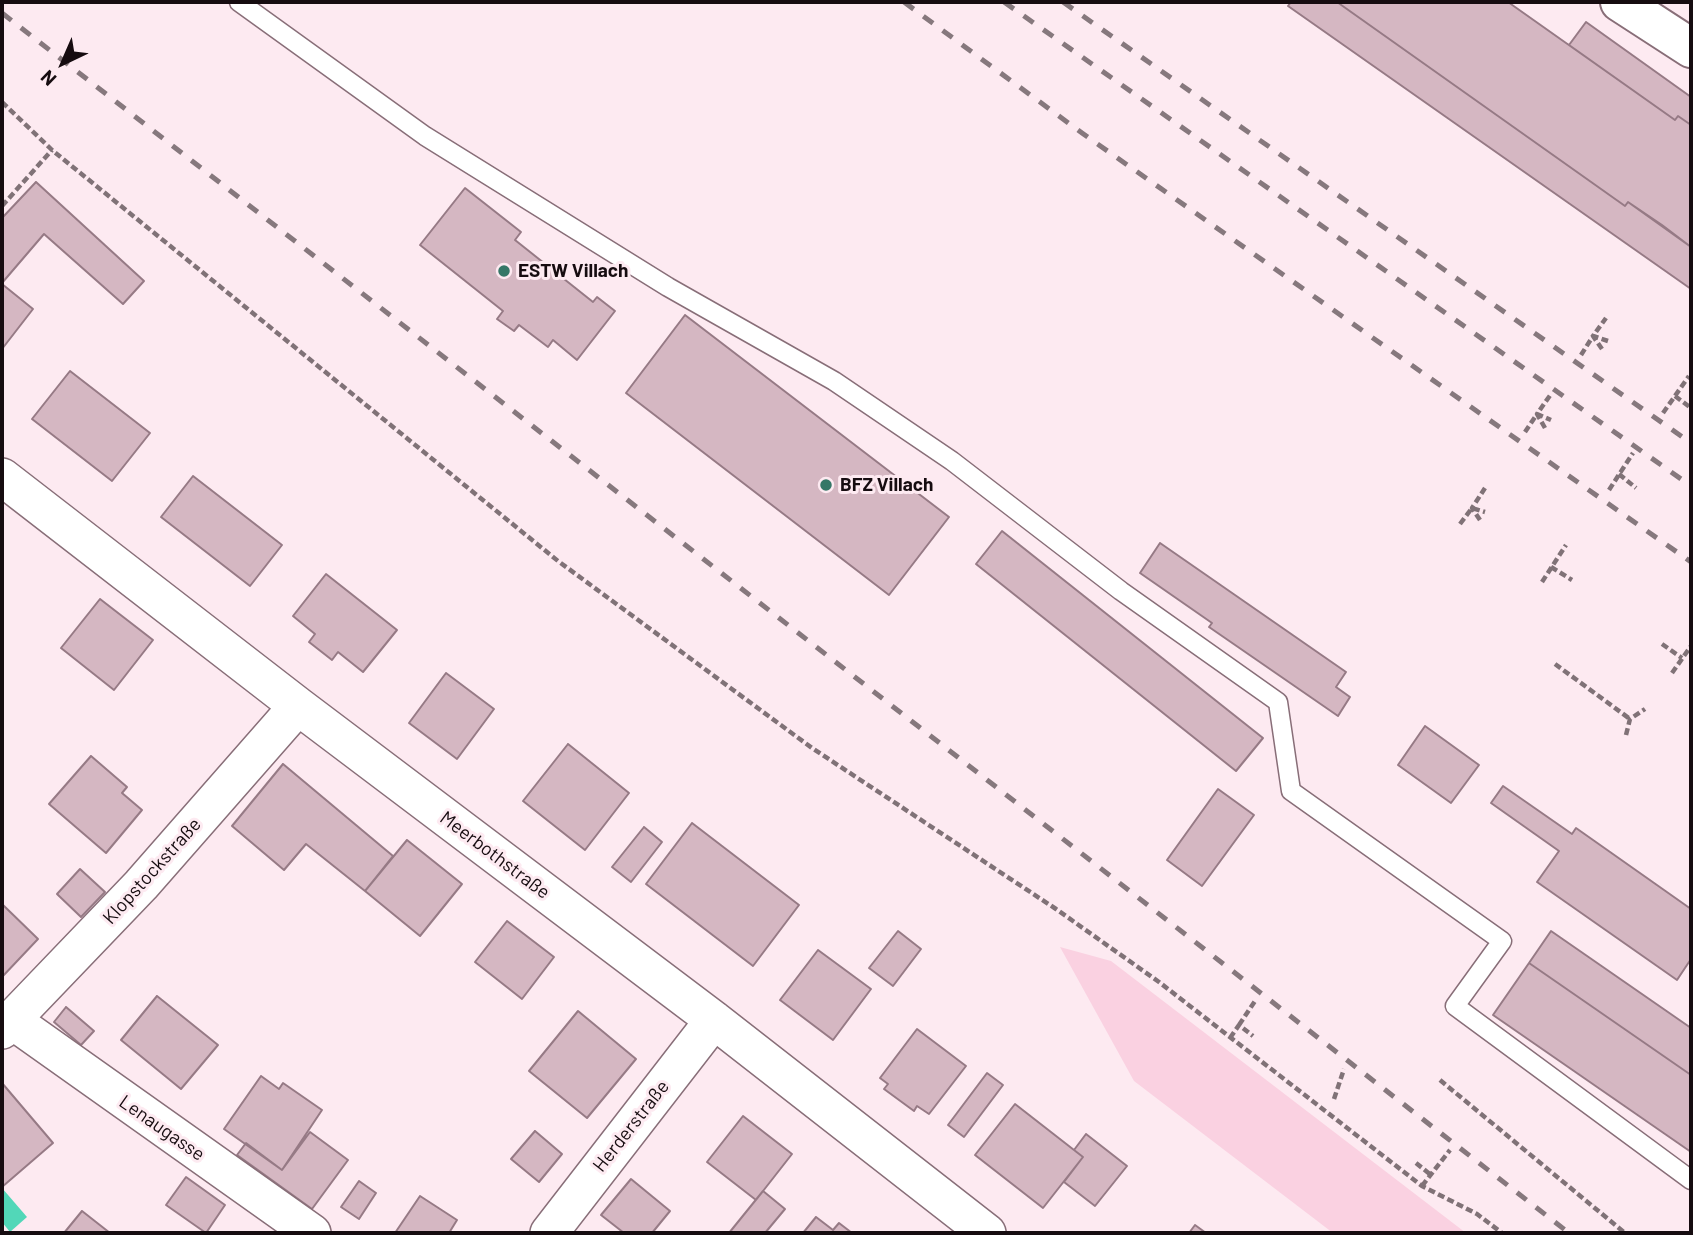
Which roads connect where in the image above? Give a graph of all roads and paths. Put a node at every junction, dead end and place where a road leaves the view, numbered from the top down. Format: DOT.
graph roads {
  1 [pos="239,2"];
  2 [pos="1620,2"];
  3 [pos="1691,48"];
  4 [pos="2,102"];
  5 [pos="52,150"];
  6 [pos="2,206"];
  7 [pos="1606,318"];
  8 [pos="1594,336"];
  9 [pos="1608,341"];
  10 [pos="1602,349"];
  11 [pos="1581,355"];
  12 [pos="1689,376"];
  13 [pos="1551,394"];
  14 [pos="1675,396"];
  15 [pos="1691,408"];
  16 [pos="1663,413"];
  17 [pos="1537,415"];
  18 [pos="1551,419"];
  19 [pos="1545,428"];
  20 [pos="1525,432"];
  21 [pos="1633,453"];
  22 [pos="1619,474"];
  23 [pos="2,477"];
  24 [pos="1485,488"];
  25 [pos="1636,488"];
  26 [pos="1609,490"];
  27 [pos="1472,508"];
  28 [pos="1485,512"];
  29 [pos="1480,520"];
  30 [pos="1461,524"];
  31 [pos="1566,545"];
  32 [pos="1551,567"];
  33 [pos="1572,580"];
  34 [pos="1542,582"];
  35 [pos="1662,644"];
  36 [pos="1691,646"];
  37 [pos="1682,658"];
  38 [pos="1555,664"];
  39 [pos="1672,673"];
  40 [pos="298,706"];
  41 [pos="1645,709"];
  42 [pos="1630,719"];
  43 [pos="1626,735"];
  44 [pos="1255,1001"];
  45 [pos="714,1020"];
  46 [pos="1239,1025"];
  47 [pos="7,1026"];
  48 [pos="1253,1036"];
  49 [pos="1230,1038"];
  50 [pos="1344,1069"];
  51 [pos="1440,1080"];
  52 [pos="1334,1099"];
  53 [pos="1450,1150"];
  54 [pos="1416,1163"];
  55 [pos="1431,1175"];
  56 [pos="1691,1180"];
  57 [pos="1422,1186"];
  58 [pos="312,1233"];
  59 [pos="549,1233"];
  60 [pos="987,1233"];
  61 [pos="1502,1233"];
  62 [pos="1625,1233"];
  1 -- 56 [label="lane"];
  2 -- 3 [label="street"];
  4 -- 5 [label="path"];
  5 -- 6 [label="path"];
  5 -- 49 [label="path"];
  7 -- 8 [label="path"];
  8 -- 9 [label="path"];
  8 -- 10 [label="path"];
  8 -- 11 [label="path"];
  12 -- 14 [label="path"];
  13 -- 17 [label="path"];
  14 -- 15 [label="path"];
  14 -- 16 [label="path"];
  17 -- 18 [label="path"];
  17 -- 19 [label="path"];
  17 -- 20 [label="path"];
  21 -- 22 [label="path"];
  22 -- 25 [label="path"];
  22 -- 26 [label="path"];
  23 -- 40 [label="street, Meerbothstraße"];
  24 -- 27 [label="path"];
  27 -- 28 [label="path"];
  27 -- 29 [label="path"];
  27 -- 30 [label="path"];
  31 -- 32 [label="path"];
  32 -- 33 [label="path"];
  32 -- 34 [label="path"];
  35 -- 37 [label="path"];
  36 -- 37 [label="path"];
  37 -- 39 [label="path"];
  38 -- 42 [label="path"];
  40 -- 45 [label="street, Meerbothstraße"];
  40 -- 47 [label="street, Klopstockstraße"];
  41 -- 42 [label="path"];
  42 -- 43 [label="path"];
  44 -- 46 [label="path"];
  45 -- 59 [label="street, Herderstraße"];
  45 -- 60 [label="street, Meerbothstraße"];
  46 -- 48 [label="path"];
  46 -- 49 [label="path"];
  47 -- 58 [label="street, Lenaugasse"];
  49 -- 57 [label="path"];
  50 -- 52 [label="path"];
  51 -- 62 [label="path"];
  53 -- 55 [label="path"];
  54 -- 55 [label="path"];
  55 -- 57 [label="path"];
  57 -- 61 [label="path"];
}
